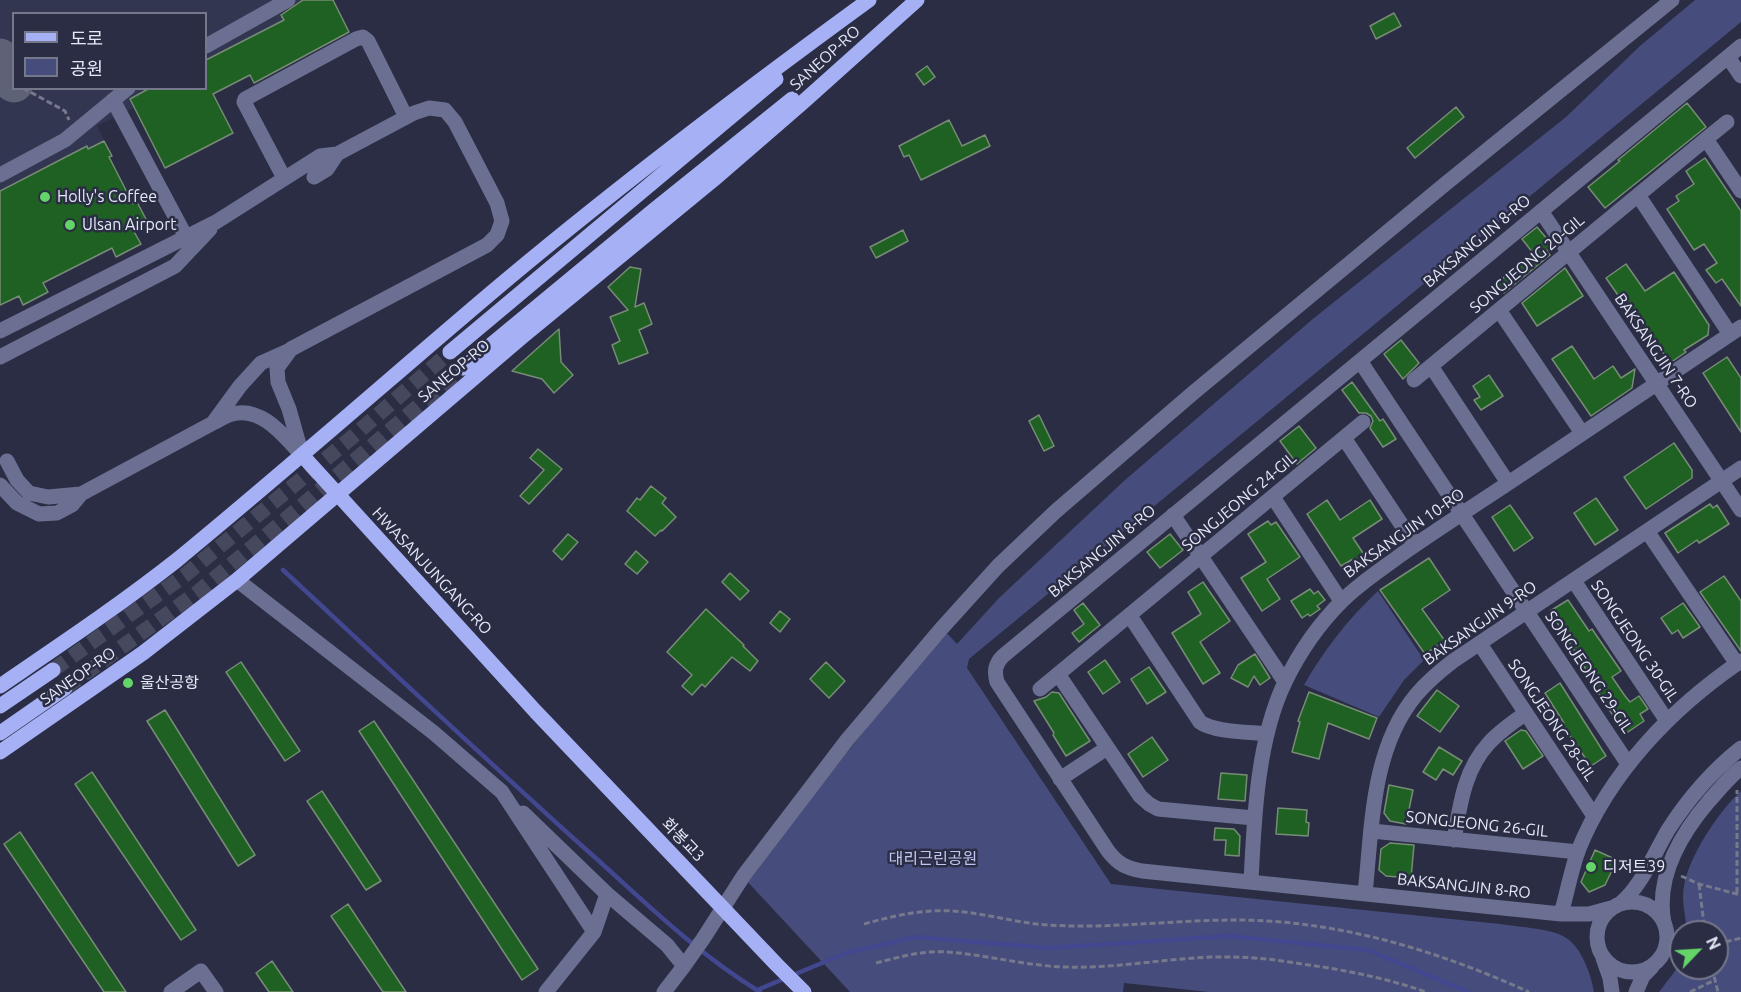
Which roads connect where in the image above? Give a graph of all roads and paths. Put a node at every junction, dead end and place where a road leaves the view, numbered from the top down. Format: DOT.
graph roads {
  1 [pos="288,0"];
  2 [pos="869,0"];
  3 [pos="874,0"];
  4 [pos="916,0"];
  5 [pos="1672,0"];
  6 [pos="207,45"];
  7 [pos="1741,46"];
  8 [pos="1728,57"];
  9 [pos="1741,76"];
  10 [pos="27,90"];
  11 [pos="126,90"];
  12 [pos="113,100"];
  13 [pos="406,117"];
  14 [pos="69,120"];
  15 [pos="1727,122"];
  16 [pos="1706,139"];
  17 [pos="338,154"];
  18 [pos="0,175"];
  19 [pos="314,177"];
  20 [pos="284,178"];
  21 [pos="1741,191"];
  22 [pos="1638,195"];
  23 [pos="1541,211"];
  24 [pos="216,222"];
  25 [pos="186,237"];
  26 [pos="1569,253"];
  27 [pos="1499,310"];
  28 [pos="0,331"];
  29 [pos="1736,331"];
  30 [pos="291,349"];
  31 [pos="450,352"];
  32 [pos="0,357"];
  33 [pos="1360,361"];
  34 [pos="1431,366"];
  35 [pos="463,368"];
  36 [pos="1414,380"];
  37 [pos="1657,384"];
  38 [pos="1363,422"];
  39 [pos="213,423"];
  40 [pos="1582,434"];
  41 [pos="1344,438"];
  42 [pos="302,455"];
  43 [pos="8,460"];
  44 [pos="1741,468"];
  45 [pos="1722,481"];
  46 [pos="1509,483"];
  47 [pos="0,485"];
  48 [pos="81,494"];
  49 [pos="336,495"];
  50 [pos="1273,497"];
  51 [pos="1741,510"];
  52 [pos="1462,514"];
  53 [pos="1173,515"];
  54 [pos="1647,531"];
  55 [pos="1415,545"];
  56 [pos="1201,557"];
  57 [pos="237,580"];
  58 [pos="1574,581"];
  59 [pos="1341,602"];
  60 [pos="1527,612"];
  61 [pos="1130,616"];
  62 [pos="1480,644"];
  63 [pos="1739,663"];
  64 [pos="53,670"];
  65 [pos="1058,674"];
  66 [pos="1285,682"];
  67 [pos="0,686"];
  68 [pos="65,688"];
  69 [pos="1040,688"];
  70 [pos="0,706"];
  71 [pos="536,712"];
  72 [pos="1526,713"];
  73 [pos="1667,721"];
  74 [pos="0,733"];
  75 [pos="1267,734"];
  76 [pos="1107,748"];
  77 [pos="1741,748"];
  78 [pos="0,752"];
  79 [pos="1628,764"];
  80 [pos="1741,768"];
  81 [pos="1060,778"];
  82 [pos="1737,787"];
  83 [pos="502,792"];
  84 [pos="1739,808"];
  85 [pos="1594,816"];
  86 [pos="1254,818"];
  87 [pos="1372,831"];
  88 [pos="1454,840"];
  89 [pos="1578,852"];
  90 [pos="1681,876"];
  91 [pos="1251,882"];
  92 [pos="1699,884"];
  93 [pos="607,894"];
  94 [pos="1365,894"];
  95 [pos="1739,894"];
  96 [pos="1616,905"];
  97 [pos="1538,912"];
  98 [pos="1561,914"];
  99 [pos="1704,920"];
  100 [pos="1664,923"];
  101 [pos="864,924"];
  102 [pos="594,932"];
  103 [pos="1599,950"];
  104 [pos="688,961"];
  105 [pos="1656,962"];
  106 [pos="876,963"];
  107 [pos="1715,980"];
  108 [pos="171,992"];
  109 [pos="216,992"];
  110 [pos="546,992"];
  111 [pos="664,992"];
  112 [pos="804,992"];
  113 [pos="1426,992"];
  114 [pos="1529,992"];
  115 [pos="1612,992"];
  116 [pos="1636,992"];
  117 [pos="1690,992"];
  118 [pos="1718,992"];
  1 -- 6 [label="street"];
  2 -- 42 [label="main road, SANEOP-RO"];
  3 -- 31 [label="main road, SANEOP-RO"];
  4 -- 35 [label="main road, SANEOP-RO"];
  4 -- 49 [label="main road, SANEOP-RO"];
  5 -- 104 [label="street"];
  7 -- 8 [label="street, BAKSANGJIN 8-RO"];
  8 -- 9 [label="street"];
  8 -- 23 [label="street, BAKSANGJIN 8-RO"];
  10 -- 14 [label="path"];
  11 -- 12 [label="street"];
  12 -- 18 [label="street"];
  12 -- 25 [label="street"];
  13 -- 17 [label="street"];
  13 -- 20 [label="street"];
  13 -- 30 [label="street"];
  15 -- 16 [label="street, SONGJEONG 20-GIL"];
  16 -- 21 [label="street"];
  16 -- 22 [label="street, SONGJEONG 20-GIL"];
  17 -- 19 [label="street"];
  17 -- 20 [label="street"];
  20 -- 24 [label="street"];
  22 -- 26 [label="street, SONGJEONG 20-GIL"];
  22 -- 29 [label="street"];
  23 -- 26 [label="street, BAKSANGJIN 7-RO"];
  23 -- 33 [label="street, BAKSANGJIN 8-RO"];
  24 -- 25 [label="street"];
  24 -- 32 [label="street"];
  25 -- 28 [label="street"];
  26 -- 27 [label="street, SONGJEONG 20-GIL"];
  26 -- 37 [label="street, BAKSANGJIN 7-RO"];
  27 -- 34 [label="street, SONGJEONG 20-GIL"];
  27 -- 40 [label="street"];
  29 -- 37 [label="street, BAKSANGJIN 10-RO"];
  30 -- 39 [label="street"];
  30 -- 42 [label="street"];
  33 -- 52 [label="street, SONGJEONG 29-GIL"];
  33 -- 53 [label="street, BAKSANGJIN 8-RO"];
  34 -- 36 [label="street, SONGJEONG 20-GIL"];
  34 -- 46 [label="street"];
  37 -- 40 [label="street, BAKSANGJIN 10-RO"];
  37 -- 45 [label="street, BAKSANGJIN 7-RO"];
  38 -- 41 [label="street, SONGJEONG 24-GIL"];
  39 -- 42 [label="street"];
  39 -- 48 [label="street"];
  40 -- 46 [label="street, BAKSANGJIN 10-RO"];
  41 -- 50 [label="street, SONGJEONG 24-GIL"];
  41 -- 55 [label="street"];
  42 -- 49 [label="main road, HWASANJUNGANG-RO"];
  42 -- 67 [label="main road, SANEOP-RO"];
  43 -- 48 [label="street"];
  44 -- 45 [label="street, BAKSANGJIN 9-RO"];
  45 -- 51 [label="street, BAKSANGJIN 7-RO"];
  45 -- 54 [label="street, BAKSANGJIN 9-RO"];
  46 -- 52 [label="street, BAKSANGJIN 10-RO"];
  47 -- 48 [label="street"];
  49 -- 57 [label="main road, SANEOP-RO"];
  49 -- 71 [label="main road, HWASANJUNGANG-RO"];
  50 -- 56 [label="street, SONGJEONG 24-GIL"];
  50 -- 59 [label="street"];
  52 -- 55 [label="street, BAKSANGJIN 10-RO"];
  52 -- 60 [label="street, SONGJEONG 29-GIL"];
  53 -- 56 [label="street"];
  53 -- 81 [label="street, BAKSANGJIN 8-RO"];
  54 -- 58 [label="street, BAKSANGJIN 9-RO"];
  54 -- 63 [label="street"];
  55 -- 59 [label="street, BAKSANGJIN 10-RO"];
  56 -- 61 [label="street, SONGJEONG 24-GIL"];
  56 -- 66 [label="street"];
  57 -- 78 [label="main road, SANEOP-RO"];
  57 -- 83 [label="street"];
  58 -- 60 [label="street, BAKSANGJIN 9-RO"];
  58 -- 73 [label="street, SONGJEONG 30-GIL"];
  59 -- 66 [label="street, BAKSANGJIN 10-RO"];
  60 -- 62 [label="street, BAKSANGJIN 9-RO"];
  60 -- 79 [label="street, SONGJEONG 29-GIL"];
  61 -- 65 [label="street, SONGJEONG 24-GIL"];
  61 -- 75 [label="street"];
  62 -- 72 [label="street, SONGJEONG 28-GIL"];
  62 -- 87 [label="street, BAKSANGJIN 9-RO"];
  63 -- 73 [label="street"];
  64 -- 70 [label="main road, SANEOP-RO"];
  65 -- 69 [label="street, SONGJEONG 24-GIL"];
  65 -- 76 [label="street"];
  66 -- 75 [label="street, BAKSANGJIN 10-RO"];
  68 -- 74 [label="main road, SANEOP-RO"];
  71 -- 112 [label="main road, 화봉교3"];
  72 -- 85 [label="street, SONGJEONG 28-GIL"];
  72 -- 88 [label="street"];
  73 -- 79 [label="street"];
  75 -- 86 [label="street, BAKSANGJIN 10-RO"];
  76 -- 81 [label="street"];
  76 -- 86 [label="street"];
  77 -- 96 [label="street"];
  79 -- 85 [label="street"];
  80 -- 100 [label="street"];
  81 -- 91 [label="street, BAKSANGJIN 8-RO"];
  82 -- 84 [label="path"];
  83 -- 93 [label="street"];
  83 -- 102 [label="street"];
  84 -- 95 [label="path"];
  85 -- 89 [label="street"];
  86 -- 91 [label="street, BAKSANGJIN 10-RO"];
  87 -- 88 [label="street, SONGJEONG 26-GIL"];
  87 -- 94 [label="street, BAKSANGJIN 9-RO"];
  88 -- 89 [label="street, SONGJEONG 26-GIL"];
  89 -- 98 [label="street"];
  90 -- 92 [label="path"];
  91 -- 94 [label="street, BAKSANGJIN 8-RO"];
  92 -- 95 [label="path"];
  92 -- 99 [label="path"];
  93 -- 102 [label="street"];
  93 -- 104 [label="street"];
  94 -- 97 [label="street, BAKSANGJIN 8-RO"];
  96 -- 98 [label="street, BAKSANGJIN 8-RO"];
  96 -- 100 [label="street"];
  96 -- 103 [label="street"];
  97 -- 98 [label="street, BAKSANGJIN 8-RO"];
  97 -- 103 [label="street, BAKSANGJIN 8-RO"];
  100 -- 105 [label="street"];
  101 -- 114 [label="path"];
  102 -- 110 [label="street"];
  103 -- 105 [label="street"];
  103 -- 115 [label="street"];
  104 -- 111 [label="street"];
  105 -- 116 [label="street"];
  106 -- 113 [label="path"];
  107 -- 117 [label="path"];
  107 -- 118 [label="path"];
  108 -- 109 [label="street"];
}
